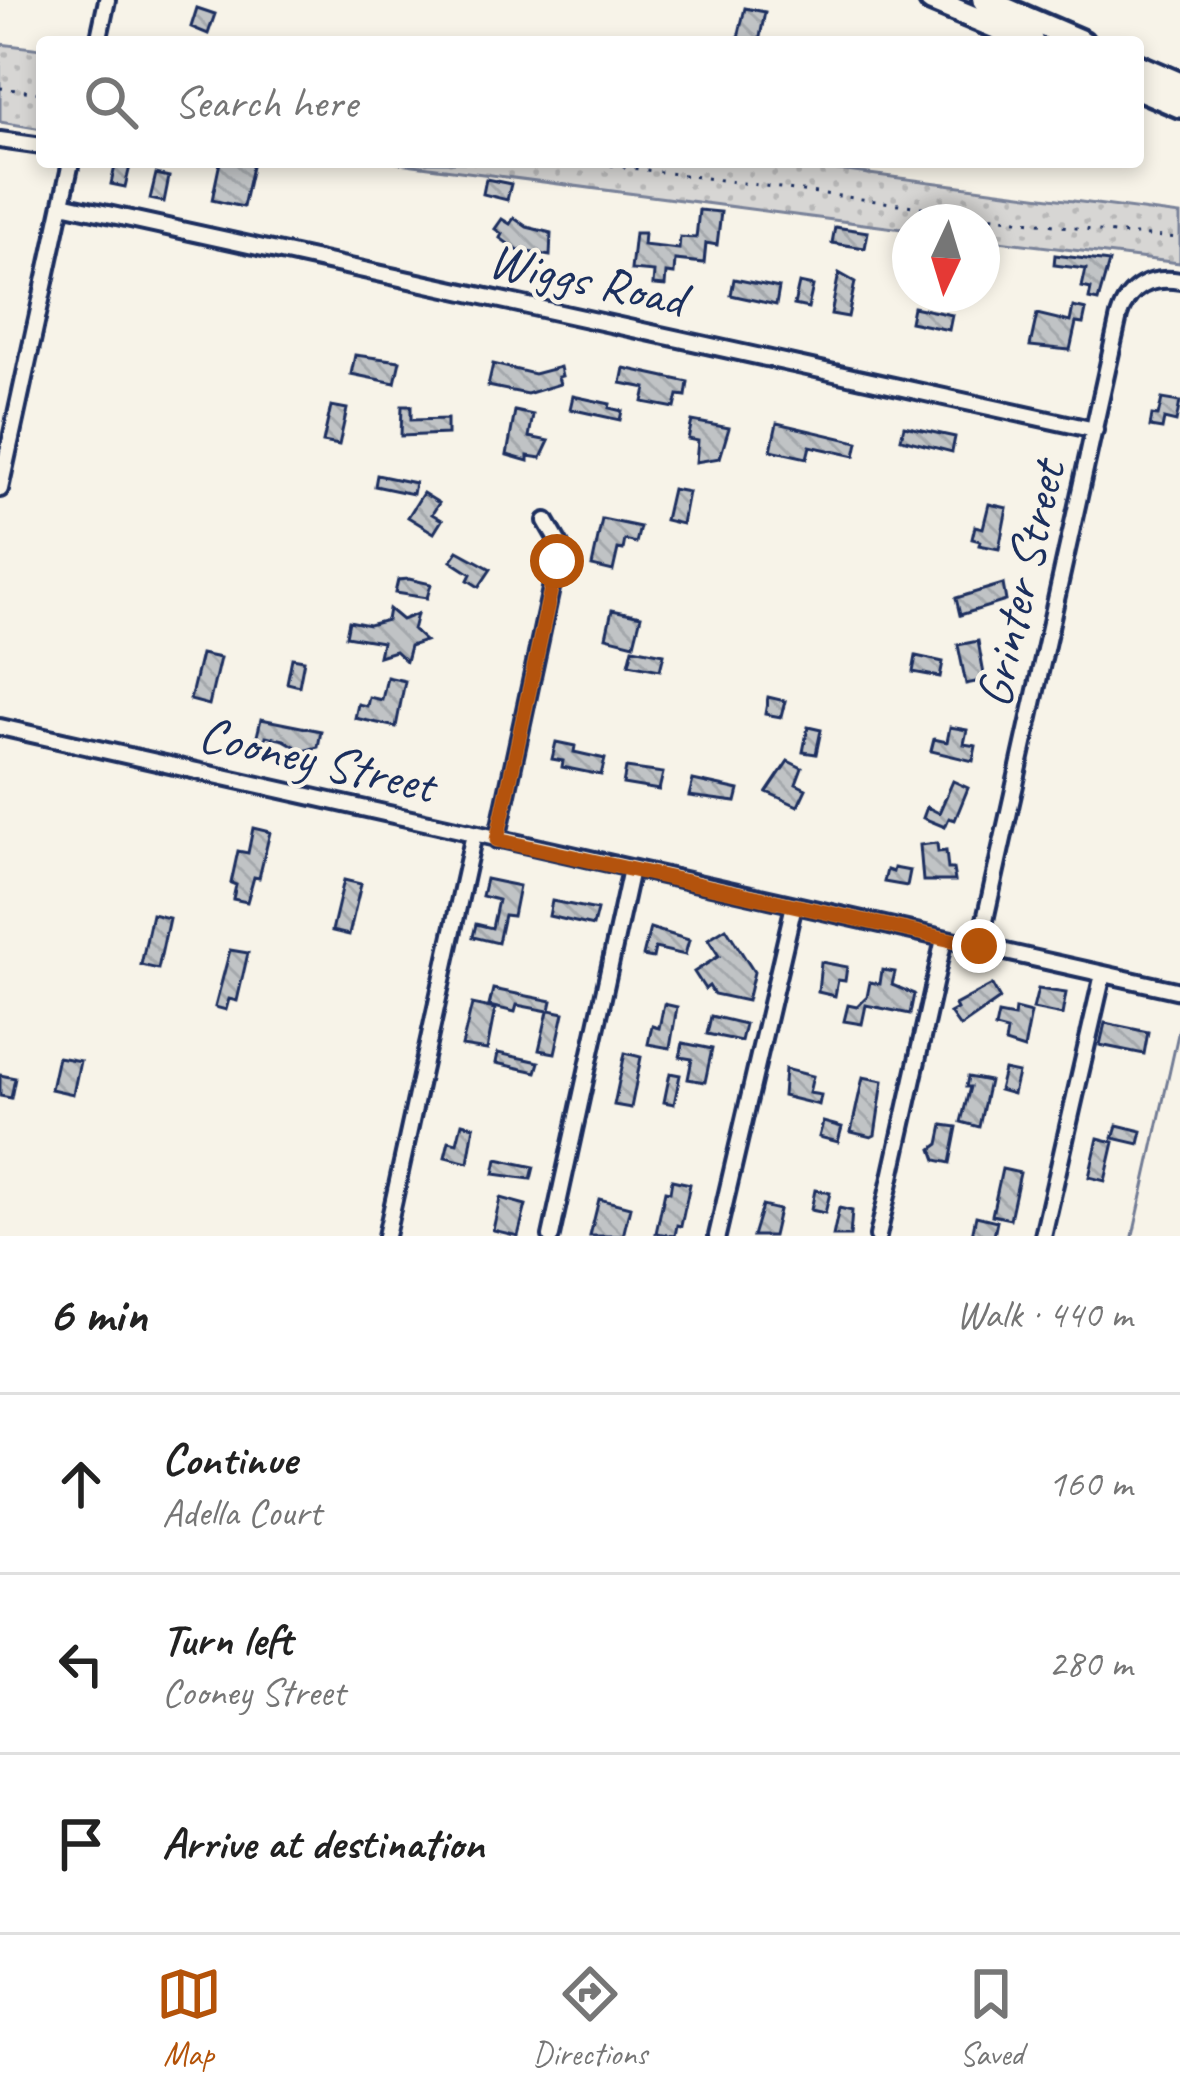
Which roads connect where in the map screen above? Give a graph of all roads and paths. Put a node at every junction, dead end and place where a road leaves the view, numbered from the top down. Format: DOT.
graph roads {
  1 [pos="106,0"];
  2 [pos="932,0"];
  3 [pos="984,0"];
  4 [pos="1029,25"];
  5 [pos="99,36"];
  6 [pos="1063,36"];
  7 [pos="1144,69"];
  8 [pos="1180,84"];
  9 [pos="0,88"];
  10 [pos="1144,91"];
  11 [pos="36,92"];
  12 [pos="1180,106"];
  13 [pos="0,140"];
  14 [pos="36,145"];
  15 [pos="70,168"];
  16 [pos="632,168"];
  17 [pos="62,204"];
  18 [pos="1180,238"];
  19 [pos="1180,281"];
  20 [pos="1095,430"];
  21 [pos="0,489"];
  22 [pos="546,521"];
  23 [pos="0,727"];
  24 [pos="474,834"];
  25 [pos="497,840"];
  26 [pos="631,869"];
  27 [pos="794,905"];
  28 [pos="944,939"];
  29 [pos="979,946"];
  30 [pos="1103,974"];
  31 [pos="1180,991"];
  32 [pos="386,1236"];
  33 [pos="550,1236"];
  34 [pos="717,1236"];
  35 [pos="878,1236"];
  36 [pos="1043,1236"];
  1 -- 5 [label="street"];
  2 -- 4 [label="highway"];
  3 -- 4 [label="highway"];
  4 -- 6 [label="highway"];
  7 -- 8 [label="highway"];
  9 -- 11 [label="path"];
  10 -- 12 [label="highway"];
  13 -- 14 [label="street"];
  15 -- 17 [label="street"];
  16 -- 18 [label="path"];
  17 -- 20 [label="street, Wiggs Road"];
  17 -- 21 [label="street"];
  19 -- 20 [label="street, Grinter Street"];
  20 -- 29 [label="street, Grinter Street"];
  22 -- 25 [label="street"];
  23 -- 24 [label="street, Cooney Street"];
  24 -- 25 [label="street, Cooney Street"];
  24 -- 32 [label="street"];
  25 -- 26 [label="street, Cooney Street"];
  26 -- 27 [label="street, Cooney Street"];
  26 -- 33 [label="street"];
  27 -- 28 [label="street, Cooney Street"];
  27 -- 34 [label="street"];
  28 -- 29 [label="street, Cooney Street"];
  28 -- 35 [label="street"];
  29 -- 30 [label="street, Cooney Street"];
  30 -- 31 [label="street, Cooney Street"];
  30 -- 36 [label="street"];
}
